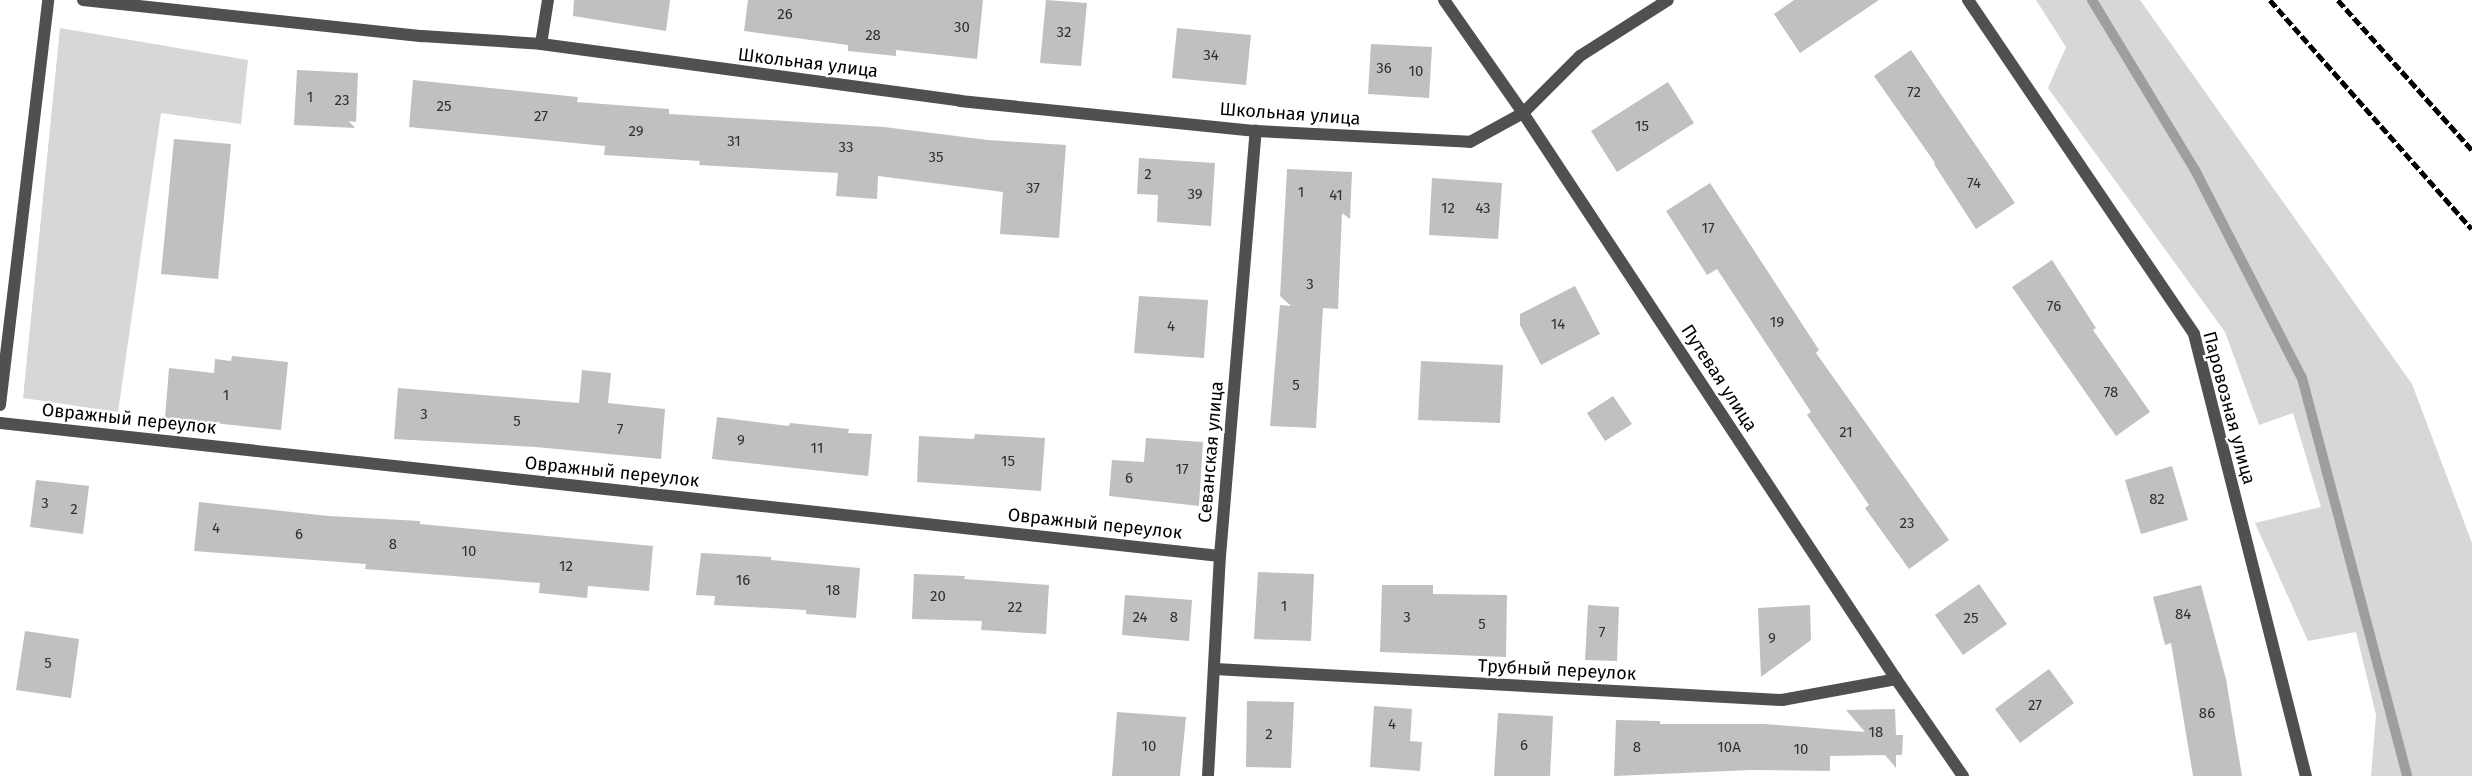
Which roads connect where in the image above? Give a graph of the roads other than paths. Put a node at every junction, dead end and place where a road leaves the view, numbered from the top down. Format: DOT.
graph roads {
  1 [pos="48,0"];
  2 [pos="83,0"];
  3 [pos="548,0"];
  4 [pos="1444,0"];
  5 [pos="1668,0"];
  6 [pos="1968,0"];
  7 [pos="541,44"];
  8 [pos="1523,113"];
  9 [pos="1256,131"];
  10 [pos="0,405"];
  11 [pos="0,423"];
  12 [pos="1220,556"];
  13 [pos="1215,669"];
  14 [pos="1896,679"];
  15 [pos="1208,776"];
  16 [pos="1963,776"];
  17 [pos="2306,776"];
  1 -- 10 [label="street"];
  2 -- 7 [label="street, Школьная улица"];
  3 -- 7 [label="street"];
  4 -- 8 [label="street, Путевая улица"];
  5 -- 8 [label="street, Школьная улица"];
  6 -- 17 [label="street, Паровозная улица"];
  7 -- 9 [label="street, Школьная улица"];
  8 -- 9 [label="street, Школьная улица"];
  8 -- 14 [label="street, Путевая улица"];
  9 -- 12 [label="street, Севанская улица"];
  11 -- 12 [label="street, Овражный переулок"];
  12 -- 13 [label="street, Севанская улица"];
  13 -- 14 [label="street, Трубный переулок"];
  13 -- 15 [label="street, Севанская улица"];
  14 -- 16 [label="street, Путевая улица"];
}
